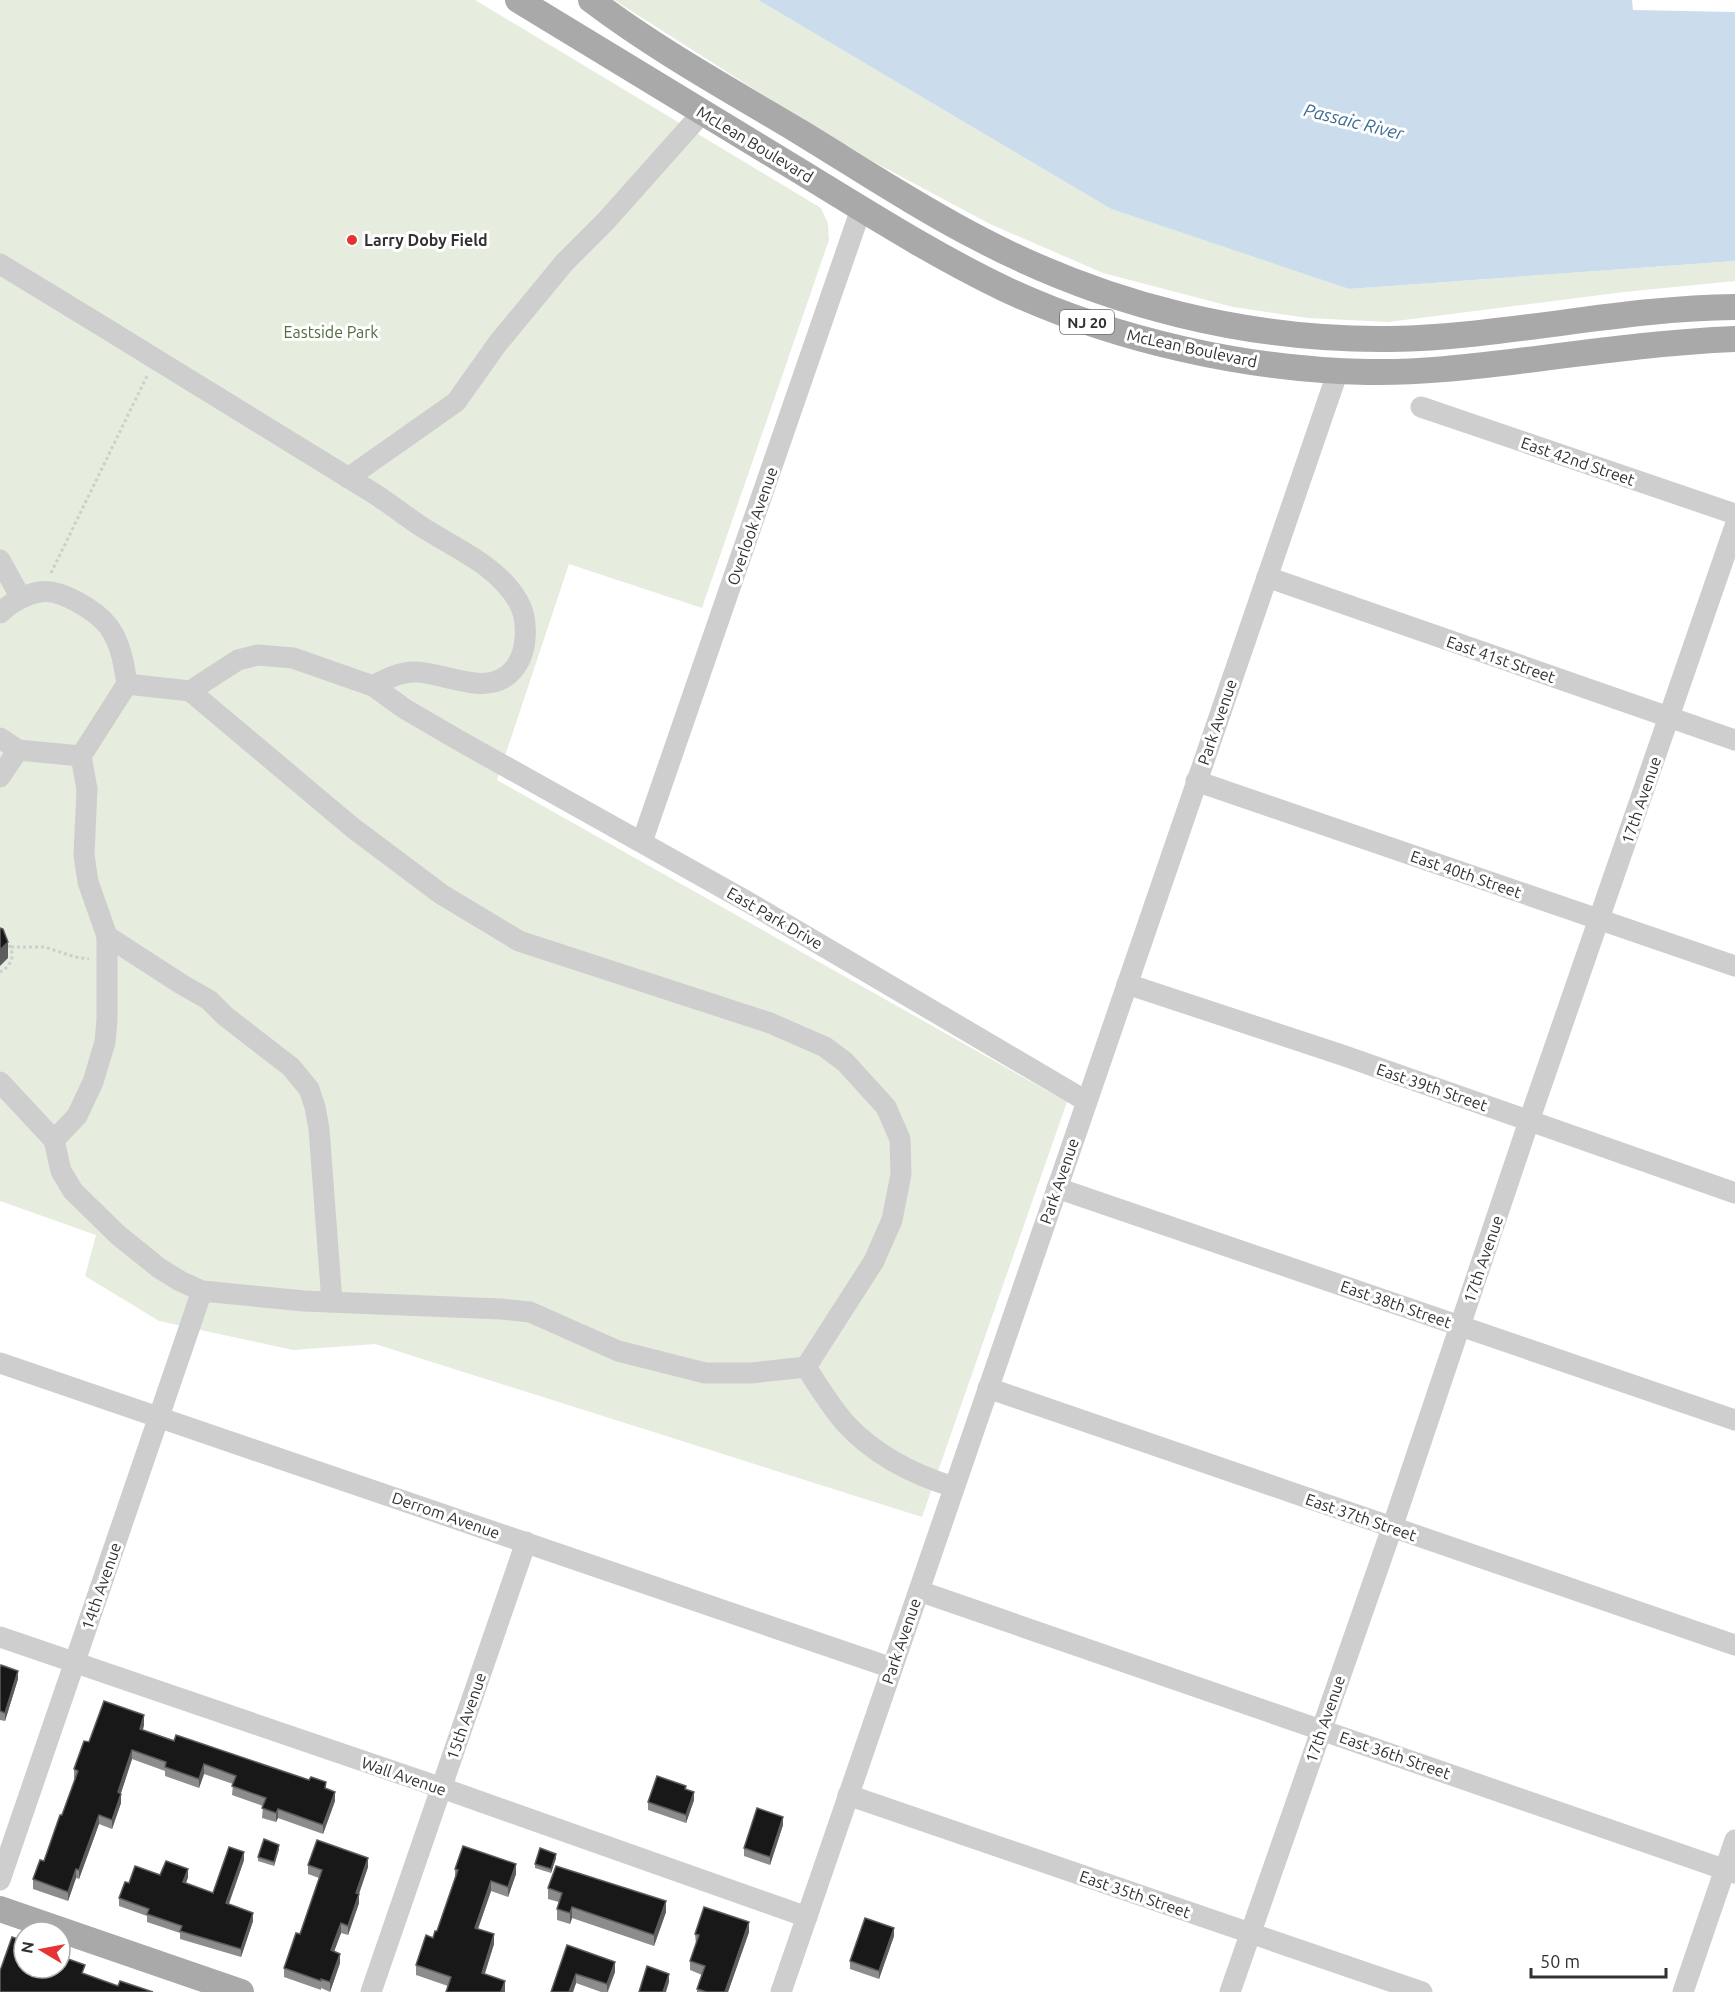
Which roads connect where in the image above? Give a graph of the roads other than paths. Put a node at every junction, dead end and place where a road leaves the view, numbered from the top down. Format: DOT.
graph roads {
  1 [pos="518,0"];
  2 [pos="582,0"];
  3 [pos="591,0"];
  4 [pos="614,17"];
  5 [pos="703,112"];
  6 [pos="861,209"];
  7 [pos="0,264"];
  8 [pos="1735,307"];
  9 [pos="1735,339"];
  10 [pos="1338,371"];
  11 [pos="1421,407"];
  12 [pos="348,478"];
  13 [pos="1735,514"];
  14 [pos="1735,526"];
  15 [pos="0,560"];
  16 [pos="1267,577"];
  17 [pos="21,598"];
  18 [pos="0,613"];
  19 [pos="127,684"];
  20 [pos="373,687"];
  21 [pos="190,691"];
  22 [pos="1670,717"];
  23 [pos="0,738"];
  24 [pos="1735,740"];
  25 [pos="18,750"];
  26 [pos="81,756"];
  27 [pos="0,777"];
  28 [pos="1196,781"];
  29 [pos="642,842"];
  30 [pos="1600,920"];
  31 [pos="107,936"];
  32 [pos="1735,966"];
  33 [pos="1127,984"];
  34 [pos="0,1082"];
  35 [pos="1086,1101"];
  36 [pos="1529,1121"];
  37 [pos="54,1140"];
  38 [pos="1057,1188"];
  39 [pos="1735,1193"];
  40 [pos="202,1291"];
  41 [pos="332,1302"];
  42 [pos="1460,1326"];
  43 [pos="0,1363"];
  44 [pos="806,1367"];
  45 [pos="988,1389"];
  46 [pos="159,1417"];
  47 [pos="1735,1420"];
  48 [pos="954,1487"];
  49 [pos="1392,1528"];
  50 [pos="526,1542"];
  51 [pos="919,1591"];
  52 [pos="0,1637"];
  53 [pos="1735,1645"];
  54 [pos="75,1663"];
  55 [pos="892,1668"];
  56 [pos="1321,1730"];
  57 [pos="442,1788"];
  58 [pos="848,1795"];
  59 [pos="1735,1840"];
  60 [pos="1730,1871"];
  61 [pos="0,1880"];
  62 [pos="0,1909"];
  63 [pos="807,1917"];
  64 [pos="1251,1934"];
  65 [pos="241,1992"];
  66 [pos="371,1992"];
  67 [pos="781,1992"];
  68 [pos="1230,1992"];
  69 [pos="1422,1992"];
  70 [pos="1683,1992"];
  1 -- 5 [label="main road, McLean Boulevard / NJ 20"];
  2 -- 4 [label="main road"];
  3 -- 4 [label="main road, McLean Boulevard / NJ 20"];
  4 -- 8 [label="main road, McLean Boulevard / NJ 20"];
  5 -- 6 [label="main road, McLean Boulevard / NJ 20"];
  5 -- 12 [label="street"];
  6 -- 10 [label="main road, McLean Boulevard / NJ 20"];
  6 -- 29 [label="street, Overlook Avenue"];
  7 -- 12 [label="street"];
  9 -- 10 [label="main road, McLean Boulevard / NJ 20"];
  10 -- 16 [label="street, Park Avenue"];
  11 -- 13 [label="street, East 42nd Street"];
  12 -- 20 [label="street"];
  14 -- 22 [label="street, 17th Avenue"];
  15 -- 17 [label="street"];
  16 -- 22 [label="street, East 41st Street"];
  16 -- 28 [label="street, Park Avenue"];
  17 -- 18 [label="street"];
  17 -- 19 [label="street"];
  19 -- 21 [label="street"];
  19 -- 26 [label="street"];
  20 -- 21 [label="street, East Park Drive"];
  20 -- 29 [label="street, East Park Drive"];
  21 -- 44 [label="street"];
  22 -- 24 [label="street, East 41st Street"];
  22 -- 30 [label="street, 17th Avenue"];
  23 -- 25 [label="street"];
  25 -- 26 [label="street"];
  25 -- 27 [label="street"];
  26 -- 31 [label="street"];
  28 -- 30 [label="street, East 40th Street"];
  28 -- 33 [label="street, Park Avenue"];
  29 -- 35 [label="street, East Park Drive"];
  30 -- 32 [label="street, East 40th Street"];
  30 -- 36 [label="street, 17th Avenue"];
  31 -- 37 [label="street"];
  31 -- 41 [label="street"];
  33 -- 35 [label="street, Park Avenue"];
  33 -- 36 [label="street, East 39th Street"];
  34 -- 37 [label="street"];
  35 -- 38 [label="street, Park Avenue"];
  36 -- 39 [label="street, East 39th Street"];
  36 -- 42 [label="street, 17th Avenue"];
  37 -- 40 [label="street"];
  38 -- 42 [label="street, East 38th Street"];
  38 -- 45 [label="street, Park Avenue"];
  40 -- 41 [label="street"];
  40 -- 46 [label="street, 14th Avenue"];
  41 -- 44 [label="street"];
  42 -- 47 [label="street, East 38th Street"];
  42 -- 49 [label="street, 17th Avenue"];
  43 -- 46 [label="street, Derrom Avenue"];
  44 -- 48 [label="street"];
  45 -- 48 [label="street, Park Avenue"];
  45 -- 49 [label="street, East 37th Street"];
  46 -- 50 [label="street, Derrom Avenue"];
  46 -- 54 [label="street, 14th Avenue"];
  48 -- 51 [label="street, Park Avenue"];
  49 -- 53 [label="street, East 37th Street"];
  49 -- 56 [label="street, 17th Avenue"];
  50 -- 55 [label="street, Derrom Avenue"];
  50 -- 57 [label="street, 15th Avenue"];
  51 -- 55 [label="street, Park Avenue"];
  51 -- 56 [label="street, East 36th Street"];
  52 -- 54 [label="street, Wall Avenue"];
  54 -- 57 [label="street, Wall Avenue"];
  54 -- 61 [label="street, 14th Avenue"];
  55 -- 58 [label="street, Park Avenue"];
  56 -- 60 [label="street, East 36th Street"];
  56 -- 64 [label="street, 17th Avenue"];
  57 -- 63 [label="street, Wall Avenue"];
  57 -- 66 [label="street, 15th Avenue"];
  58 -- 63 [label="street, Park Avenue"];
  58 -- 64 [label="street, East 35th Street"];
  59 -- 60 [label="street"];
  60 -- 70 [label="street"];
  62 -- 65 [label="main road"];
  63 -- 67 [label="street, Park Avenue"];
  64 -- 68 [label="street, 17th Avenue"];
  64 -- 69 [label="street, East 35th Street"];
}
